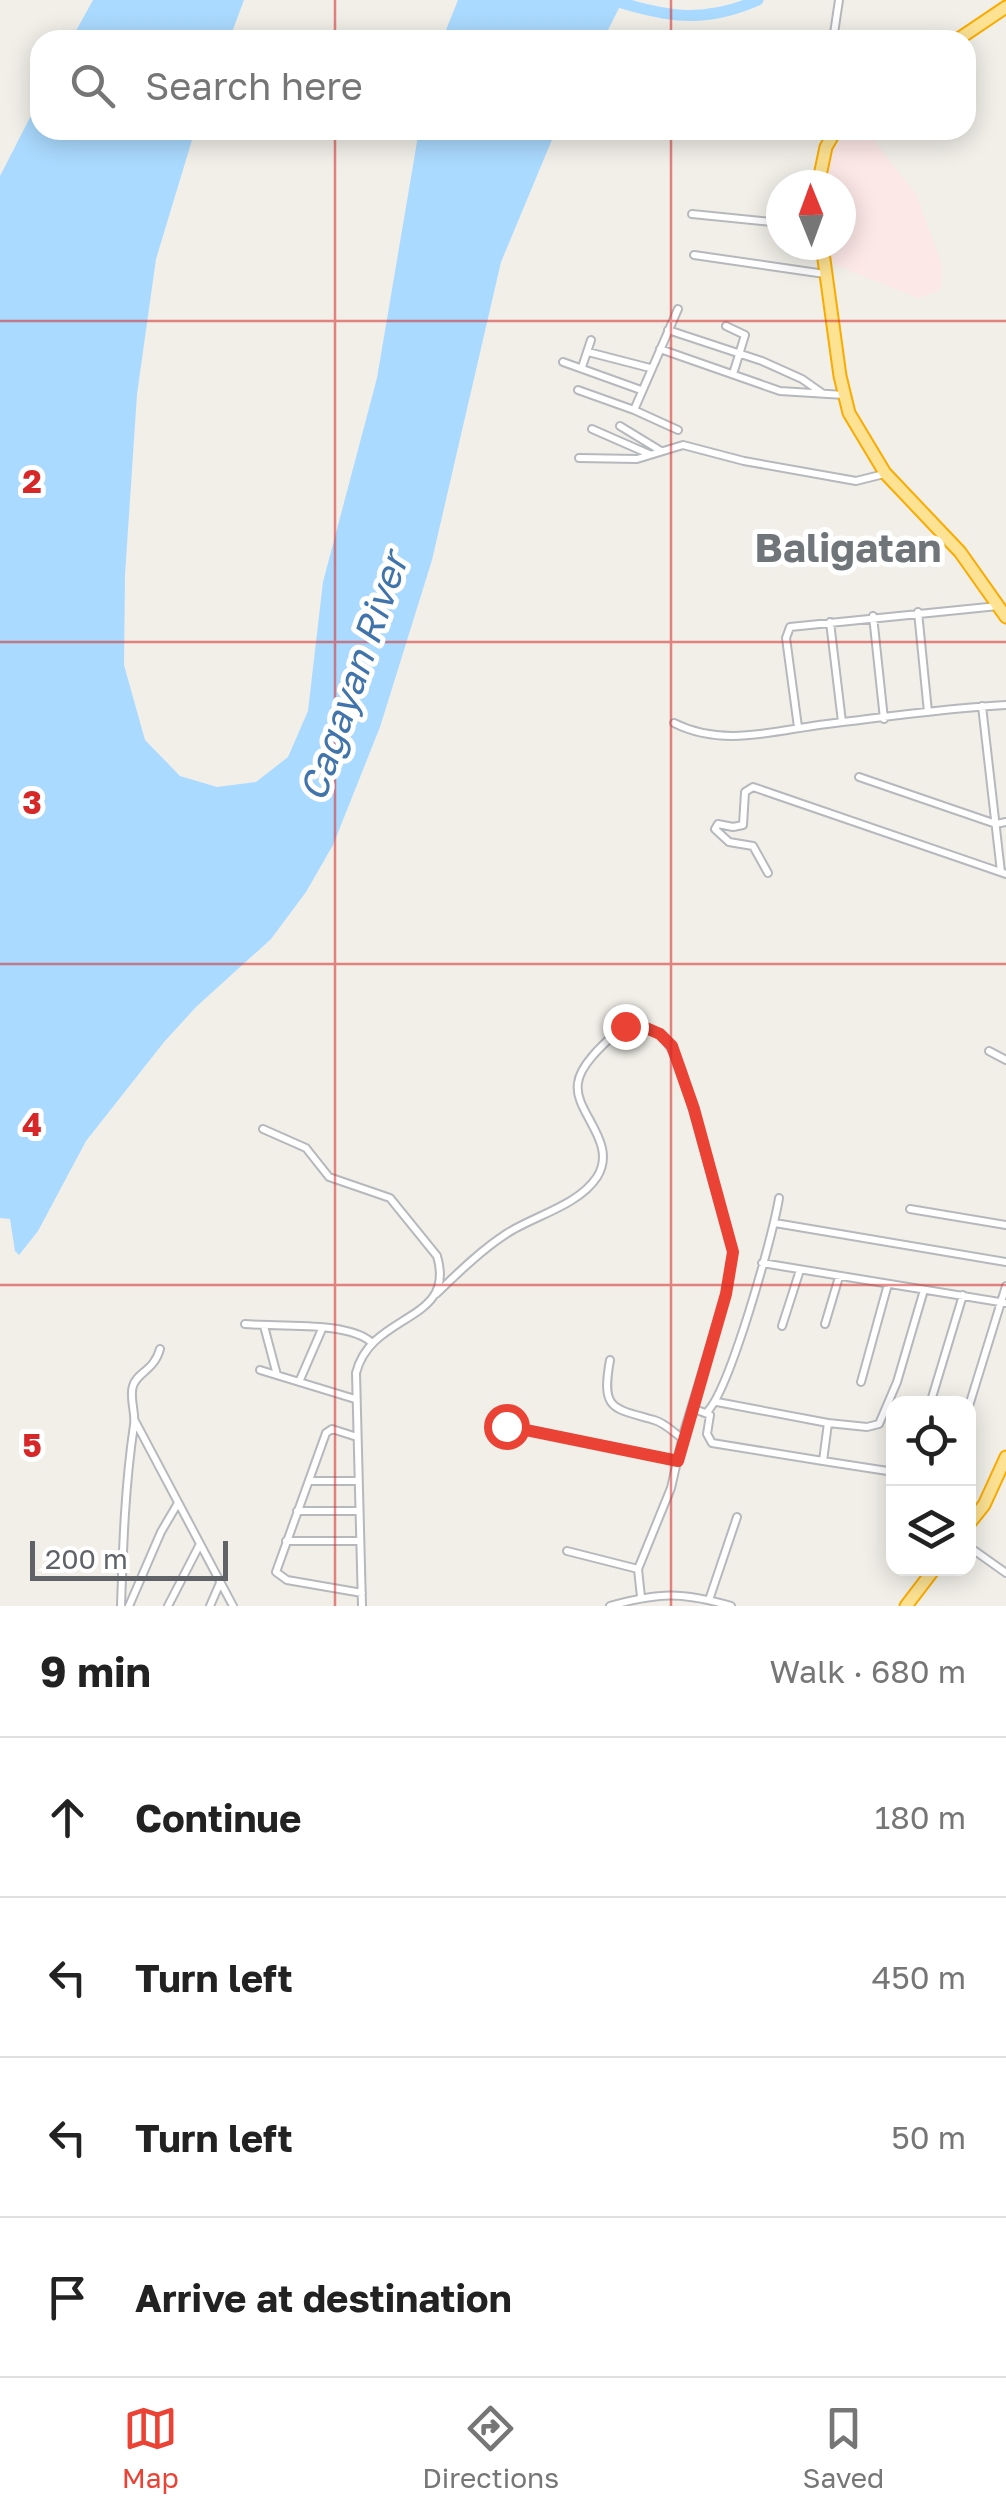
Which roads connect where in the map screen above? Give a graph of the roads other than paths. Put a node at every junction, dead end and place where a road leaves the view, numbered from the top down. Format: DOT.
graph roads {
  1 [pos="839,0"];
  2 [pos="1006,7"];
  3 [pos="834,30"];
  4 [pos="971,30"];
  5 [pos="830,140"];
  6 [pos="821,170"];
  7 [pos="692,214"];
  8 [pos="766,221"];
  9 [pos="694,256"];
  10 [pos="824,260"];
  11 [pos="825,274"];
  12 [pos="678,309"];
  13 [pos="726,326"];
  14 [pos="668,330"];
  15 [pos="591,340"];
  16 [pos="660,350"];
  17 [pos="588,352"];
  18 [pos="740,354"];
  19 [pos="564,362"];
  20 [pos="582,368"];
  21 [pos="650,368"];
  22 [pos="734,374"];
  23 [pos="578,390"];
  24 [pos="641,390"];
  25 [pos="823,393"];
  26 [pos="844,394"];
  27 [pos="634,410"];
  28 [pos="620,426"];
  29 [pos="592,429"];
  30 [pos="678,430"];
  31 [pos="662,452"];
  32 [pos="650,455"];
  33 [pos="579,458"];
  34 [pos="886,473"];
  35 [pos="1003,611"];
  36 [pos="918,612"];
  37 [pos="873,616"];
  38 [pos="830,622"];
  39 [pos="1006,705"];
  40 [pos="982,706"];
  41 [pos="928,712"];
  42 [pos="884,719"];
  43 [pos="842,722"];
  44 [pos="674,723"];
  45 [pos="798,727"];
  46 [pos="859,778"];
  47 [pos="1006,822"];
  48 [pos="996,824"];
  49 [pos="768,873"];
  50 [pos="1004,873"];
  51 [pos="989,1051"];
  52 [pos="1006,1060"];
  53 [pos="263,1128"];
  54 [pos="780,1198"];
  55 [pos="910,1209"];
  56 [pos="775,1223"];
  57 [pos="1006,1225"];
  58 [pos="1006,1262"];
  59 [pos="762,1264"];
  60 [pos="800,1270"];
  61 [pos="839,1277"];
  62 [pos="888,1284"];
  63 [pos="1006,1286"];
  64 [pos="924,1290"];
  65 [pos="436,1294"];
  66 [pos="964,1295"];
  67 [pos="1004,1302"];
  68 [pos="246,1324"];
  69 [pos="825,1324"];
  70 [pos="264,1326"];
  71 [pos="782,1326"];
  72 [pos="322,1329"];
  73 [pos="370,1342"];
  74 [pos="160,1349"];
  75 [pos="610,1360"];
  76 [pos="260,1370"];
  77 [pos="277,1375"];
  78 [pos="299,1382"];
  79 [pos="861,1382"];
  80 [pos="932,1396"];
  81 [pos="972,1396"];
  82 [pos="355,1399"];
  83 [pos="717,1402"];
  84 [pos="692,1408"];
  85 [pos="707,1412"];
  86 [pos="135,1421"];
  87 [pos="828,1423"];
  88 [pos="506,1426"];
  89 [pos="357,1437"];
  90 [pos="682,1438"];
  91 [pos="1006,1457"];
  92 [pos="678,1461"];
  93 [pos="823,1461"];
  94 [pos="886,1471"];
  95 [pos="309,1481"];
  96 [pos="357,1482"];
  97 [pos="178,1502"];
  98 [pos="357,1510"];
  99 [pos="297,1511"];
  100 [pos="976,1514"];
  101 [pos="737,1517"];
  102 [pos="286,1541"];
  103 [pos="360,1541"];
  104 [pos="200,1542"];
  105 [pos="567,1551"];
  106 [pos="976,1552"];
  107 [pos="638,1569"];
  108 [pos="1006,1573"];
  109 [pos="929,1576"];
  110 [pos="221,1582"];
  111 [pos="362,1593"];
  112 [pos="641,1597"];
  113 [pos="709,1600"];
  114 [pos="230,1604"];
  115 [pos="623,1604"];
  116 [pos="909,1605"];
  117 [pos="121,1606"];
  118 [pos="129,1606"];
  119 [pos="168,1606"];
  120 [pos="210,1606"];
  121 [pos="362,1606"];
  122 [pos="610,1606"];
  123 [pos="732,1606"];
  1 -- 3 [label="street"];
  2 -- 4 [label="highway"];
  5 -- 6 [label="highway"];
  7 -- 8 [label="street"];
  9 -- 11 [label="street"];
  10 -- 11 [label="highway"];
  11 -- 26 [label="highway"];
  12 -- 14 [label="street"];
  13 -- 18 [label="street"];
  14 -- 16 [label="street"];
  14 -- 18 [label="street"];
  15 -- 17 [label="street"];
  16 -- 21 [label="street"];
  16 -- 22 [label="street"];
  17 -- 20 [label="street"];
  17 -- 21 [label="street"];
  18 -- 22 [label="street"];
  18 -- 25 [label="street"];
  19 -- 20 [label="street"];
  20 -- 24 [label="street"];
  21 -- 24 [label="street"];
  22 -- 25 [label="street"];
  23 -- 27 [label="street"];
  24 -- 27 [label="street"];
  25 -- 26 [label="street"];
  26 -- 34 [label="highway"];
  27 -- 30 [label="street"];
  28 -- 31 [label="street"];
  29 -- 32 [label="street"];
  31 -- 32 [label="street"];
  31 -- 34 [label="street"];
  32 -- 33 [label="street"];
  34 -- 35 [label="highway"];
  35 -- 36 [label="street"];
  36 -- 37 [label="street"];
  36 -- 41 [label="street"];
  37 -- 38 [label="street"];
  37 -- 42 [label="street"];
  38 -- 43 [label="street"];
  38 -- 45 [label="street"];
  39 -- 40 [label="street"];
  40 -- 41 [label="street"];
  40 -- 48 [label="street"];
  41 -- 42 [label="street"];
  42 -- 43 [label="street"];
  43 -- 45 [label="street"];
  44 -- 45 [label="street"];
  46 -- 48 [label="street"];
  47 -- 48 [label="street"];
  48 -- 50 [label="street"];
  49 -- 50 [label="street"];
  51 -- 52 [label="street"];
  53 -- 65 [label="street"];
  54 -- 56 [label="street"];
  55 -- 57 [label="street"];
  56 -- 58 [label="street"];
  56 -- 59 [label="street"];
  59 -- 60 [label="street"];
  59 -- 83 [label="street"];
  60 -- 61 [label="street"];
  60 -- 71 [label="street"];
  61 -- 62 [label="street"];
  61 -- 69 [label="street"];
  62 -- 64 [label="street"];
  62 -- 79 [label="street"];
  63 -- 67 [label="street"];
  64 -- 66 [label="street"];
  64 -- 87 [label="street"];
  65 -- 73 [label="street"];
  65 -- 84 [label="street"];
  66 -- 67 [label="street"];
  66 -- 80 [label="street"];
  67 -- 81 [label="street"];
  68 -- 70 [label="street"];
  70 -- 72 [label="street"];
  70 -- 77 [label="street"];
  72 -- 73 [label="street"];
  72 -- 78 [label="street"];
  73 -- 82 [label="street"];
  74 -- 86 [label="street"];
  75 -- 90 [label="street"];
  76 -- 77 [label="street"];
  77 -- 78 [label="street"];
  78 -- 82 [label="street"];
  82 -- 89 [label="street"];
  83 -- 85 [label="street"];
  83 -- 87 [label="street"];
  84 -- 85 [label="street"];
  84 -- 90 [label="street"];
  85 -- 93 [label="street"];
  86 -- 97 [label="street"];
  86 -- 117 [label="street"];
  87 -- 93 [label="street"];
  88 -- 92 [label="street"];
  89 -- 95 [label="street"];
  89 -- 96 [label="street"];
  90 -- 92 [label="street"];
  91 -- 100 [label="highway"];
  92 -- 107 [label="street"];
  93 -- 94 [label="street"];
  95 -- 96 [label="street"];
  95 -- 99 [label="street"];
  96 -- 98 [label="street"];
  97 -- 104 [label="street"];
  97 -- 118 [label="street"];
  98 -- 99 [label="street"];
  98 -- 103 [label="street"];
  99 -- 102 [label="street"];
  101 -- 113 [label="street"];
  102 -- 103 [label="street"];
  102 -- 111 [label="street"];
  103 -- 111 [label="street"];
  104 -- 110 [label="street"];
  104 -- 119 [label="street"];
  105 -- 107 [label="street"];
  106 -- 108 [label="street"];
  107 -- 112 [label="street"];
  109 -- 116 [label="highway"];
  110 -- 114 [label="street"];
  110 -- 120 [label="street"];
  111 -- 121 [label="street"];
  112 -- 113 [label="street"];
  112 -- 115 [label="street"];
  113 -- 123 [label="street"];
  115 -- 122 [label="street"];
}
